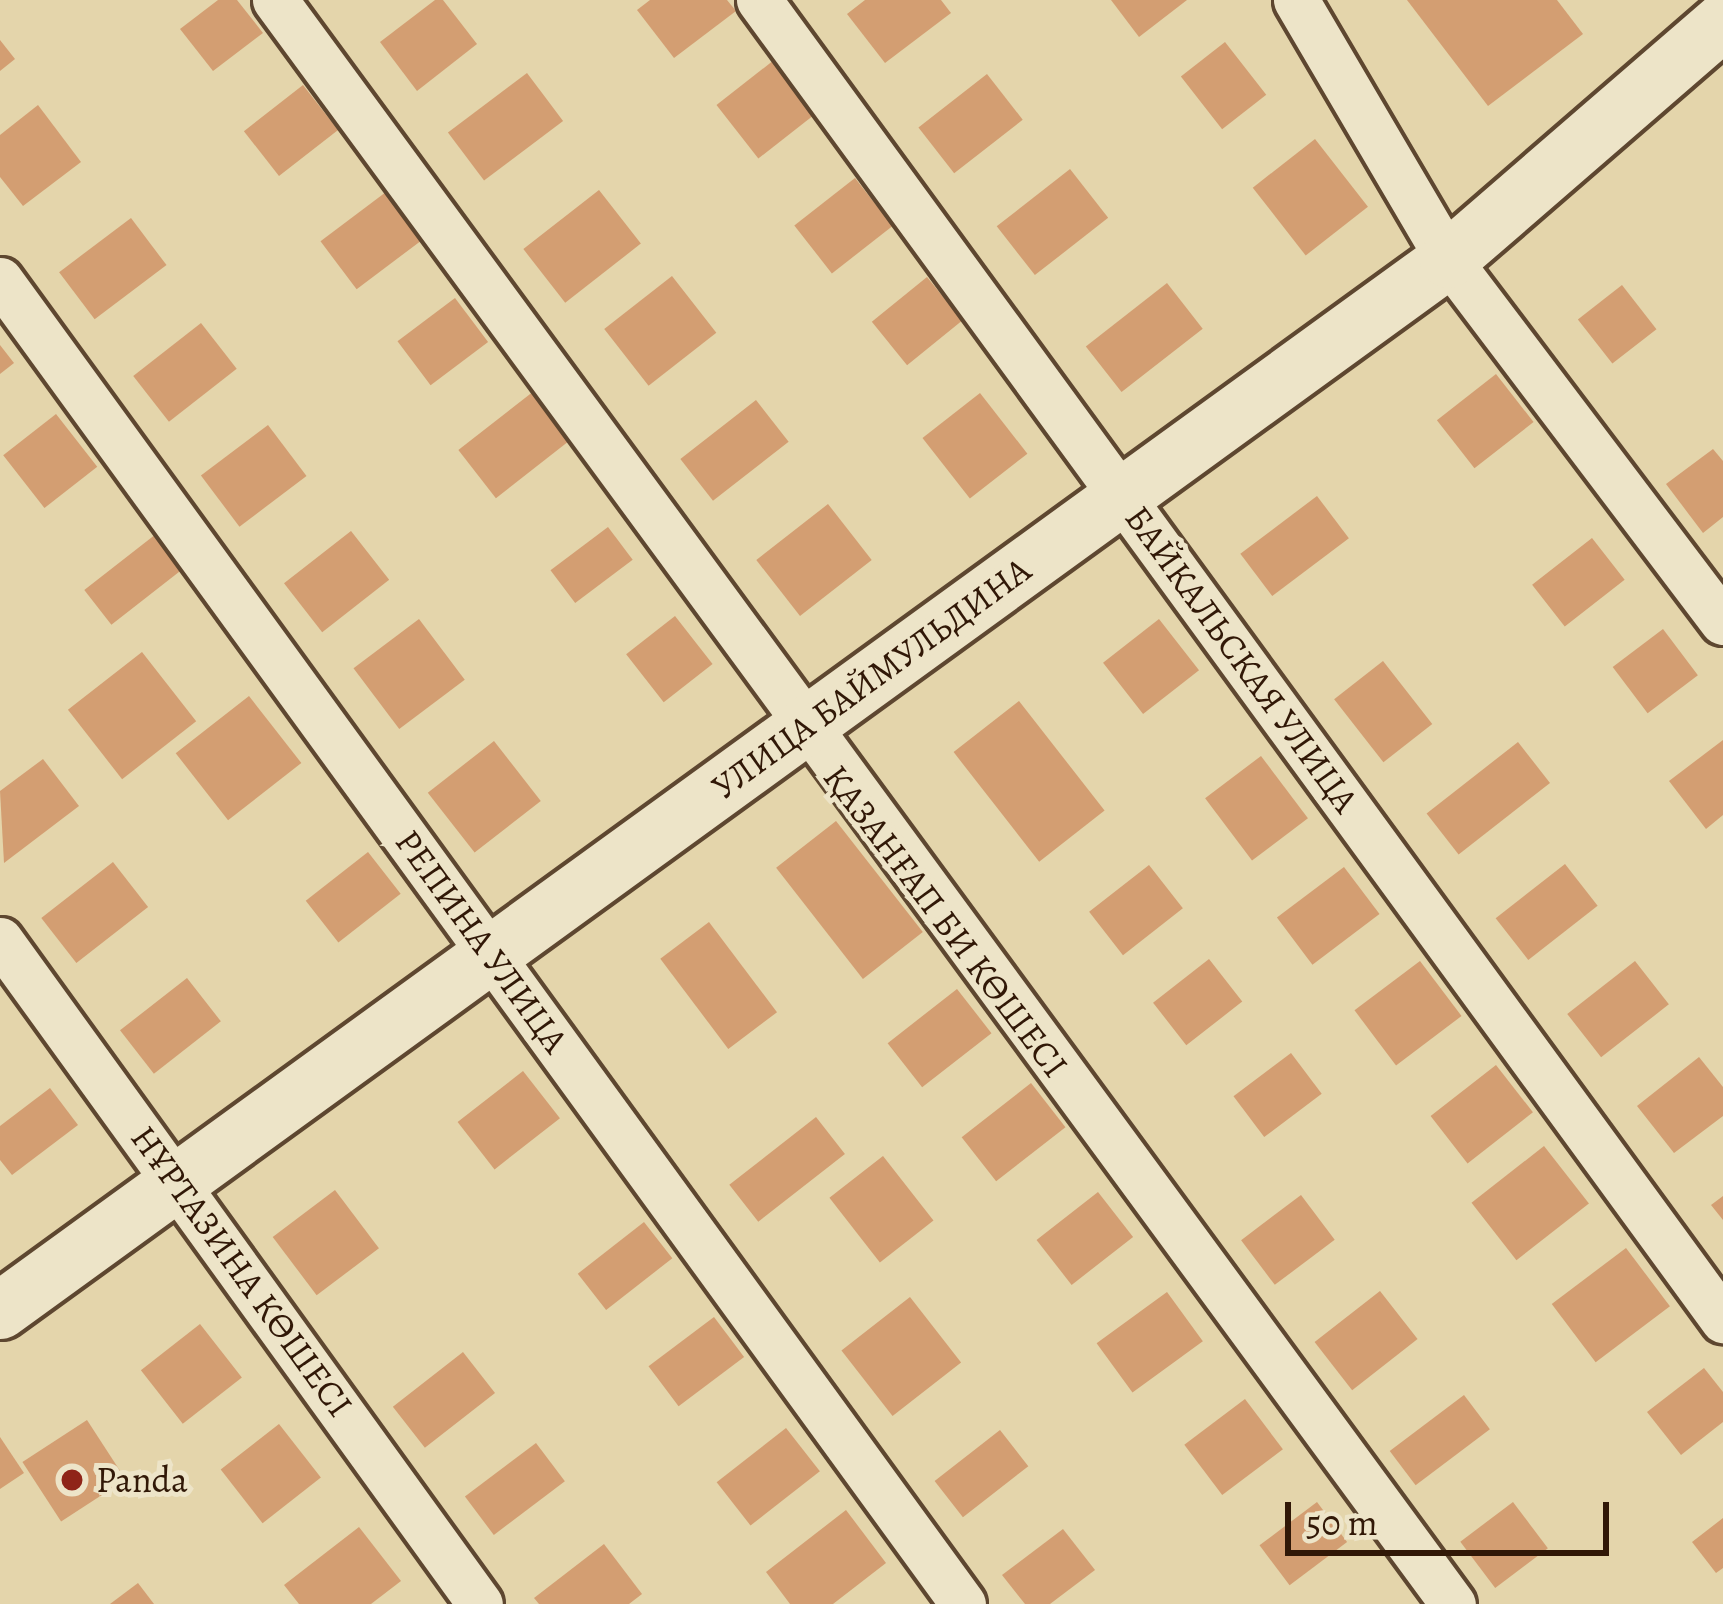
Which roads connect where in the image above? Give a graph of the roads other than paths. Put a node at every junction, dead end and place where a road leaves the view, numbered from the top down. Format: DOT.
graph roads {
  1 [pos="275,0"];
  2 [pos="758,0"];
  3 [pos="1296,0"];
  4 [pos="1723,21"];
  5 [pos="1448,260"];
  6 [pos="0,280"];
  7 [pos="1123,496"];
  8 [pos="1723,622"];
  9 [pos="802,728"];
  10 [pos="0,940"];
  11 [pos="491,953"];
  12 [pos="178,1180"];
  13 [pos="0,1310"];
  14 [pos="1723,1321"];
  15 [pos="480,1604"];
  16 [pos="963,1604"];
  17 [pos="1453,1604"];
  1 -- 9 [label="street, ҚАЗАНҒАП БИ КӨШЕСІ"];
  2 -- 7 [label="street, БАЙКАЛЬСКАЯ УЛИЦА"];
  3 -- 5 [label="street"];
  4 -- 5 [label="street, УЛИЦА БАЙМУЛЬДИНА"];
  5 -- 7 [label="street, УЛИЦА БАЙМУЛЬДИНА"];
  5 -- 8 [label="street"];
  6 -- 11 [label="street, РЕПИНА УЛИЦА"];
  7 -- 9 [label="street, УЛИЦА БАЙМУЛЬДИНА"];
  7 -- 14 [label="street, БАЙКАЛЬСКАЯ УЛИЦА"];
  9 -- 11 [label="street, УЛИЦА БАЙМУЛЬДИНА"];
  9 -- 17 [label="street, ҚАЗАНҒАП БИ КӨШЕСІ"];
  10 -- 12 [label="street, НҰРТАЗИНА КӨШЕСІ"];
  11 -- 12 [label="street, УЛИЦА БАЙМУЛЬДИНА"];
  11 -- 16 [label="street, РЕПИНА УЛИЦА"];
  12 -- 13 [label="street, УЛИЦА БАЙМУЛЬДИНА"];
  12 -- 15 [label="street, НҰРТАЗИНА КӨШЕСІ"];
}
